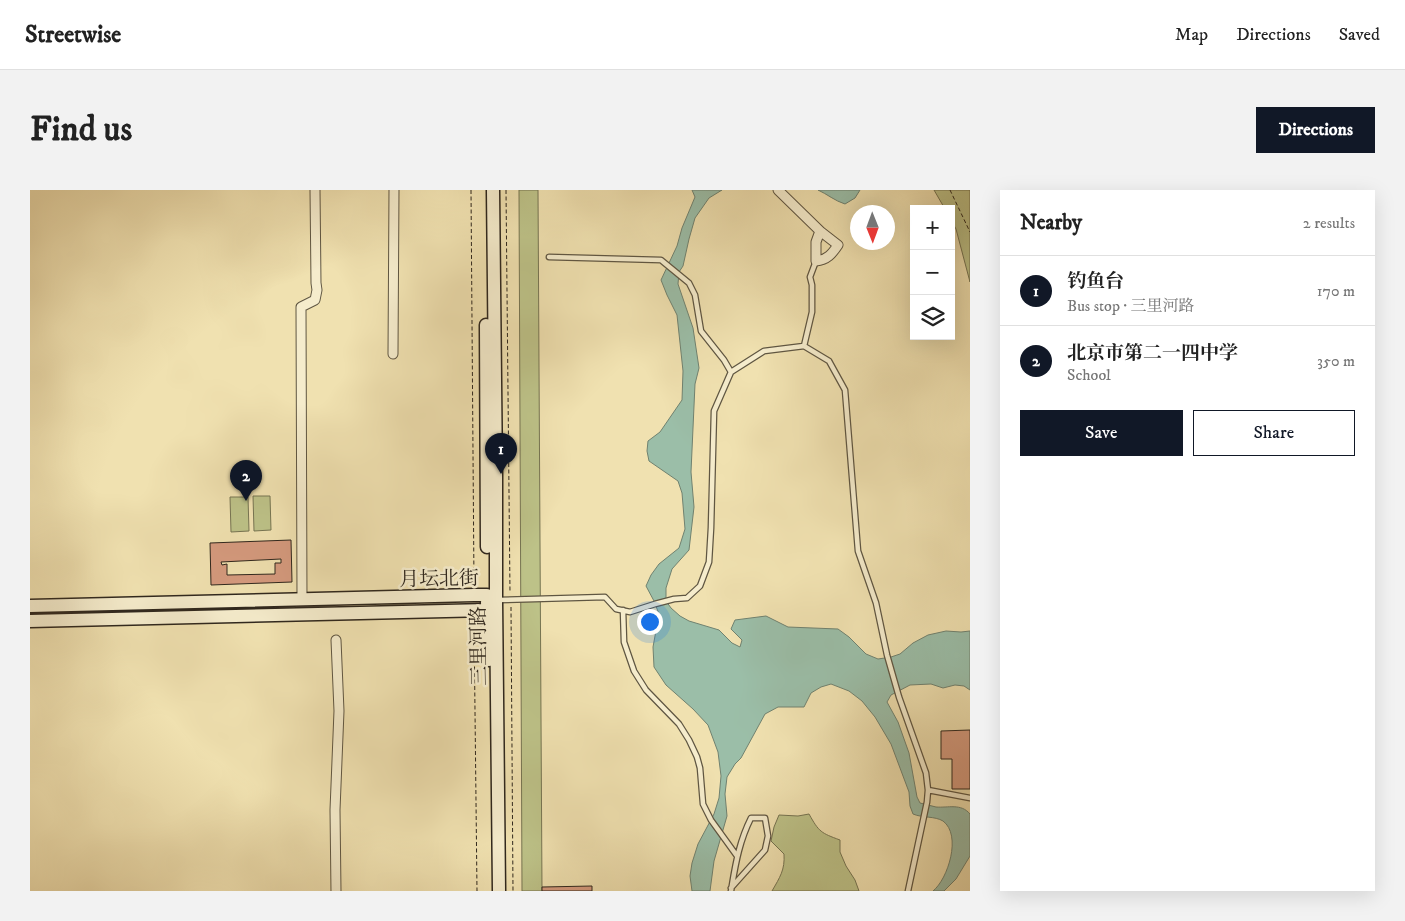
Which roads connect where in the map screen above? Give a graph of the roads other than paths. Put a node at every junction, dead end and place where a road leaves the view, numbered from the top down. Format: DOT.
graph roads {
  1 [pos="315,190"];
  2 [pos="394,190"];
  3 [pos="485,190"];
  4 [pos="493,190"];
  5 [pos="778,190"];
  6 [pos="820,231"];
  7 [pos="549,257"];
  8 [pos="816,261"];
  9 [pos="804,346"];
  10 [pos="393,354"];
  11 [pos="731,372"];
  12 [pos="492,597"];
  13 [pos="302,599"];
  14 [pos="30,606"];
  15 [pos="488,610"];
  16 [pos="623,610"];
  17 [pos="30,621"];
  18 [pos="336,640"];
  19 [pos="928,790"];
  20 [pos="970,798"];
  21 [pos="737,856"];
  22 [pos="731,889"];
  23 [pos="336,891"];
  24 [pos="491,891"];
  25 [pos="499,891"];
  26 [pos="908,891"];
  1 -- 13 [label="street"];
  2 -- 10 [label="street"];
  3 -- 12 [label="main road, 三里河路"];
  4 -- 12 [label="main road, 三里河路"];
  5 -- 6 [label="street"];
  6 -- 8 [label="street"];
  6 -- 8 [label="street"];
  7 -- 11 [label="lane"];
  8 -- 9 [label="lane"];
  9 -- 11 [label="lane"];
  9 -- 19 [label="lane"];
  11 -- 16 [label="lane"];
  12 -- 13 [label="main road, 月坛北街"];
  12 -- 15 [label="main road, 三里河路"];
  12 -- 16 [label="lane"];
  12 -- 25 [label="main road, 三里河路"];
  13 -- 14 [label="main road, 月坛北街"];
  15 -- 17 [label="main road, 月坛北街"];
  15 -- 24 [label="main road, 三里河路"];
  16 -- 21 [label="lane"];
  18 -- 23 [label="street"];
  19 -- 20 [label="lane"];
  19 -- 26 [label="lane"];
  21 -- 22 [label="lane"];
  21 -- 22 [label="lane"];
}
